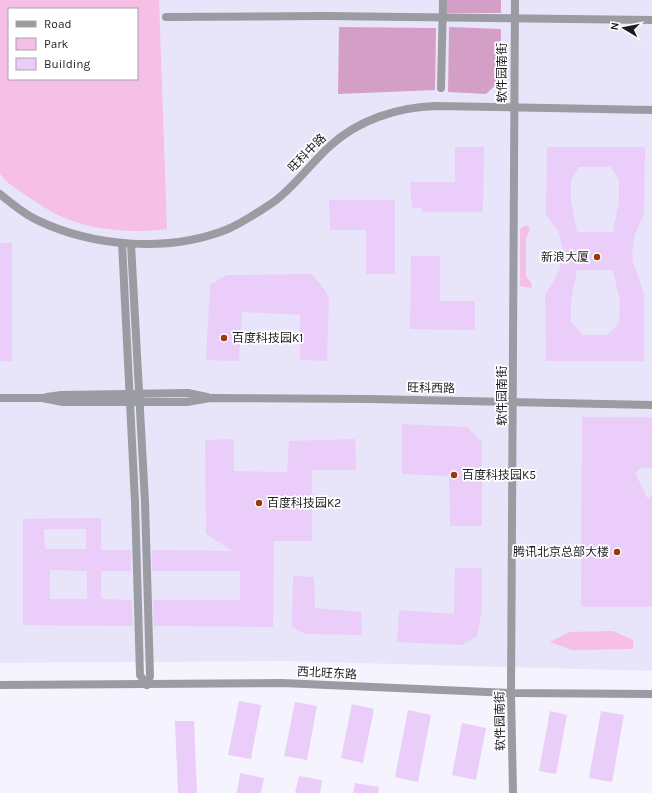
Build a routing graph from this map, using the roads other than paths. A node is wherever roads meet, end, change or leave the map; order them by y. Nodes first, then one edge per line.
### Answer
1 (515, 0) edge
2 (443, 1) dead end
3 (166, 17) dead end
4 (442, 18) junction
5 (515, 19) junction
6 (652, 20) edge
7 (441, 88) dead end
8 (514, 107) junction
9 (652, 110) edge
10 (0, 194) edge
11 (122, 243) junction
12 (131, 244) junction
13 (139, 394) junction
14 (0, 398) edge
15 (130, 398) junction
16 (210, 398) junction
17 (139, 402) junction
18 (514, 403) junction
19 (652, 405) edge
20 (147, 684) junction
21 (0, 685) edge
22 (511, 693) junction
23 (652, 694) edge
24 (513, 793) edge

1 - 5 street, 软件园南街
2 - 4 street
3 - 4 street
4 - 5 street
4 - 7 street
5 - 6 street
5 - 8 street, 软件园南街
8 - 9 street, 旺科中路
8 - 12 street, 旺科中路
8 - 18 street, 软件园南街
10 - 11 street, 旺科中路
11 - 12 street, 旺科中路
11 - 15 street
12 - 13 street
13 - 15 street
13 - 16 street
13 - 17 street
14 - 15 street
15 - 17 street
15 - 20 street
16 - 17 street
16 - 18 street, 旺科西路
17 - 20 street
18 - 19 street, 旺科西路
18 - 22 street, 软件园南街
20 - 21 street, 西北旺东路
20 - 22 street, 西北旺东路
22 - 23 street, 西北旺东路
22 - 24 street, 软件园南街

